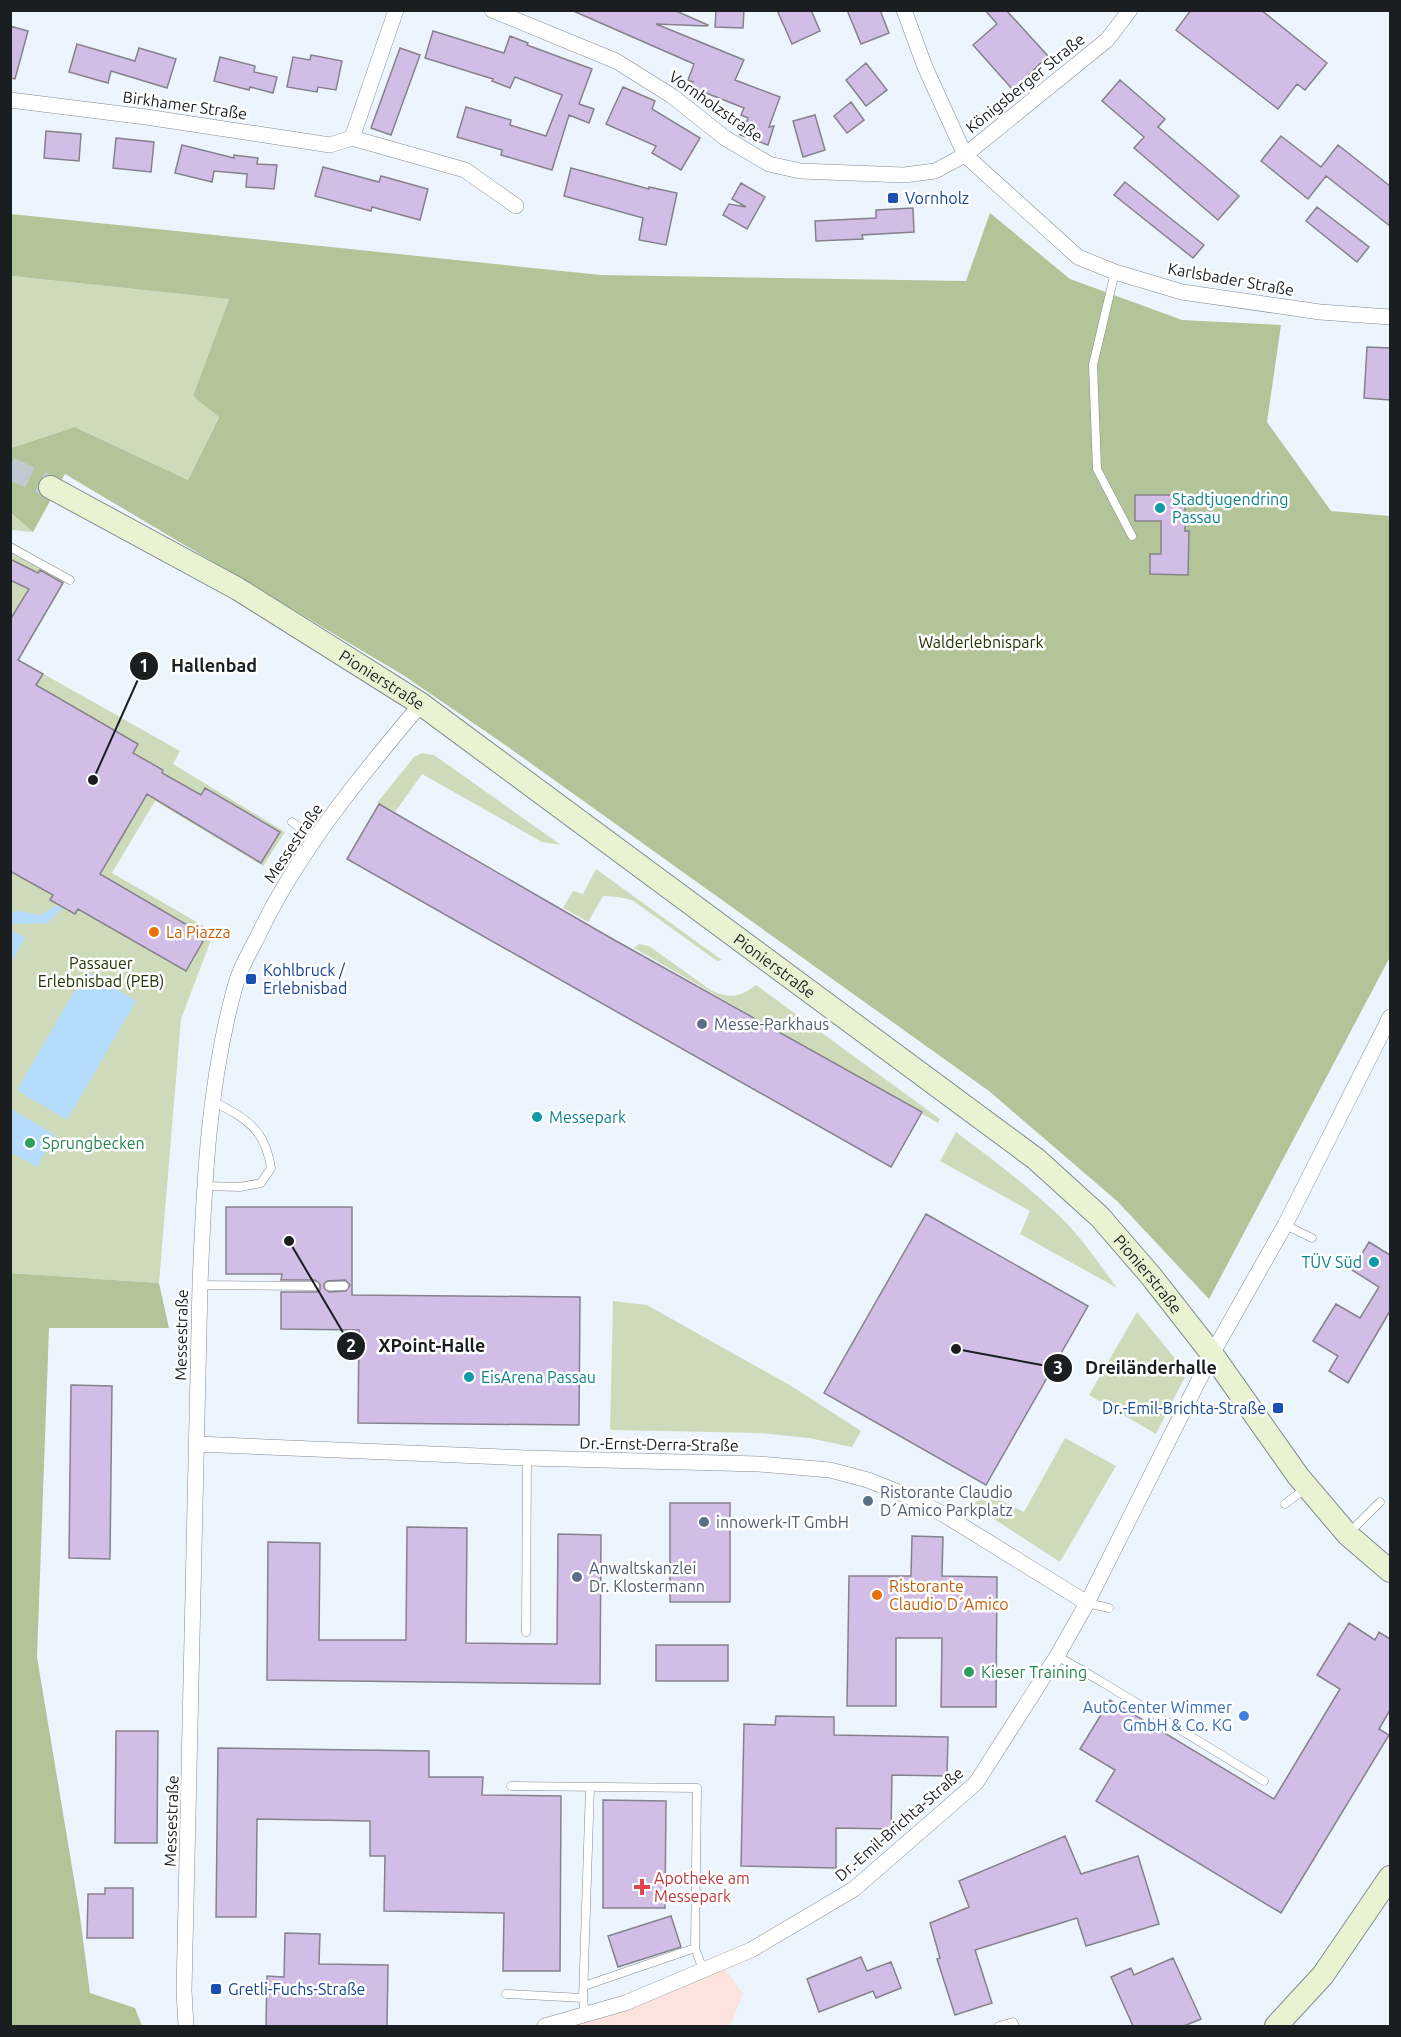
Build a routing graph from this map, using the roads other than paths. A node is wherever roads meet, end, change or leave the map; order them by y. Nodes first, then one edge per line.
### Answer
1 (396, 10) edge
2 (492, 10) edge
3 (904, 10) edge
4 (1130, 10) edge
5 (10, 100) edge
6 (352, 138) junction
7 (965, 155) junction
8 (516, 206) dead end
9 (1116, 272) junction
10 (1390, 317) edge
11 (50, 487) tunnel mouth
12 (1132, 536) dead end
13 (10, 548) edge
14 (70, 580) dead end
15 (421, 704) junction
16 (292, 822) dead end
17 (315, 839) junction
18 (1390, 1017) edge
19 (1386, 1036) edge
20 (212, 1100) junction
21 (204, 1185) junction
22 (1285, 1225) junction
23 (1312, 1239) dead end
24 (200, 1285) junction
25 (315, 1286) dead end
26 (329, 1286) dead end
27 (344, 1286) dead end
28 (1212, 1354) junction
29 (197, 1444) junction
30 (527, 1458) junction
31 (1307, 1487) junction
32 (1380, 1502) dead end
33 (1285, 1504) dead end
34 (1348, 1535) junction
35 (1390, 1571) edge
36 (1087, 1603) junction
37 (1109, 1608) dead end
38 (526, 1632) dead end
39 (1057, 1656) junction
40 (1264, 1781) dead end
41 (511, 1786) dead end
42 (590, 1787) junction
43 (1390, 1877) edge
44 (695, 1948) junction
45 (703, 1970) junction
46 (584, 1986) junction
47 (506, 1994) dead end
48 (583, 1998) junction
49 (585, 2015) junction
50 (186, 2026) edge
51 (544, 2026) edge
52 (999, 2026) edge
53 (1015, 2026) edge
54 (1276, 2026) edge

1 - 6 street
2 - 7 street, Vornholzstraße
3 - 7 street
4 - 7 street, Königsberger Straße
5 - 6 street, Birkhamer Straße
6 - 8 street, Birkhamer Straße
7 - 9 street, Karlsbader Straße
9 - 10 street, Karlsbader Straße
9 - 12 lane
11 - 15 main road, Pionierstraße
13 - 14 lane
15 - 17 street, Messestraße
15 - 28 main road, Pionierstraße
16 - 17 lane
17 - 20 street, Messestraße
18 - 19 street, Dr.-Emil-Brichta-Straße
19 - 22 street, Dr.-Emil-Brichta-Straße
20 - 21 street, Messestraße
20 - 21 lane
21 - 24 street, Messestraße
22 - 23 lane
22 - 28 street, Dr.-Emil-Brichta-Straße
24 - 25 lane
24 - 29 street, Messestraße
26 - 27 lane
28 - 31 main road, Pionierstraße
28 - 36 street, Dr.-Emil-Brichta-Straße
29 - 30 street, Dr.-Ernst-Derra-Straße
29 - 50 street, Messestraße
30 - 36 street, Dr.-Ernst-Derra-Straße
30 - 38 lane
31 - 33 lane
31 - 34 main road, Pionierstraße
32 - 34 lane
34 - 35 main road, Pionierstraße
36 - 37 lane
36 - 39 street, Dr.-Emil-Brichta-Straße
39 - 40 lane
39 - 45 street, Dr.-Emil-Brichta-Straße
41 - 42 lane
42 - 44 lane
42 - 46 lane
43 - 54 main road
44 - 45 lane
44 - 46 lane
45 - 49 street, Dr.-Emil-Brichta-Straße
46 - 48 lane
47 - 48 lane
48 - 49 lane
49 - 51 street, Dr.-Emil-Brichta-Straße
52 - 53 lane

